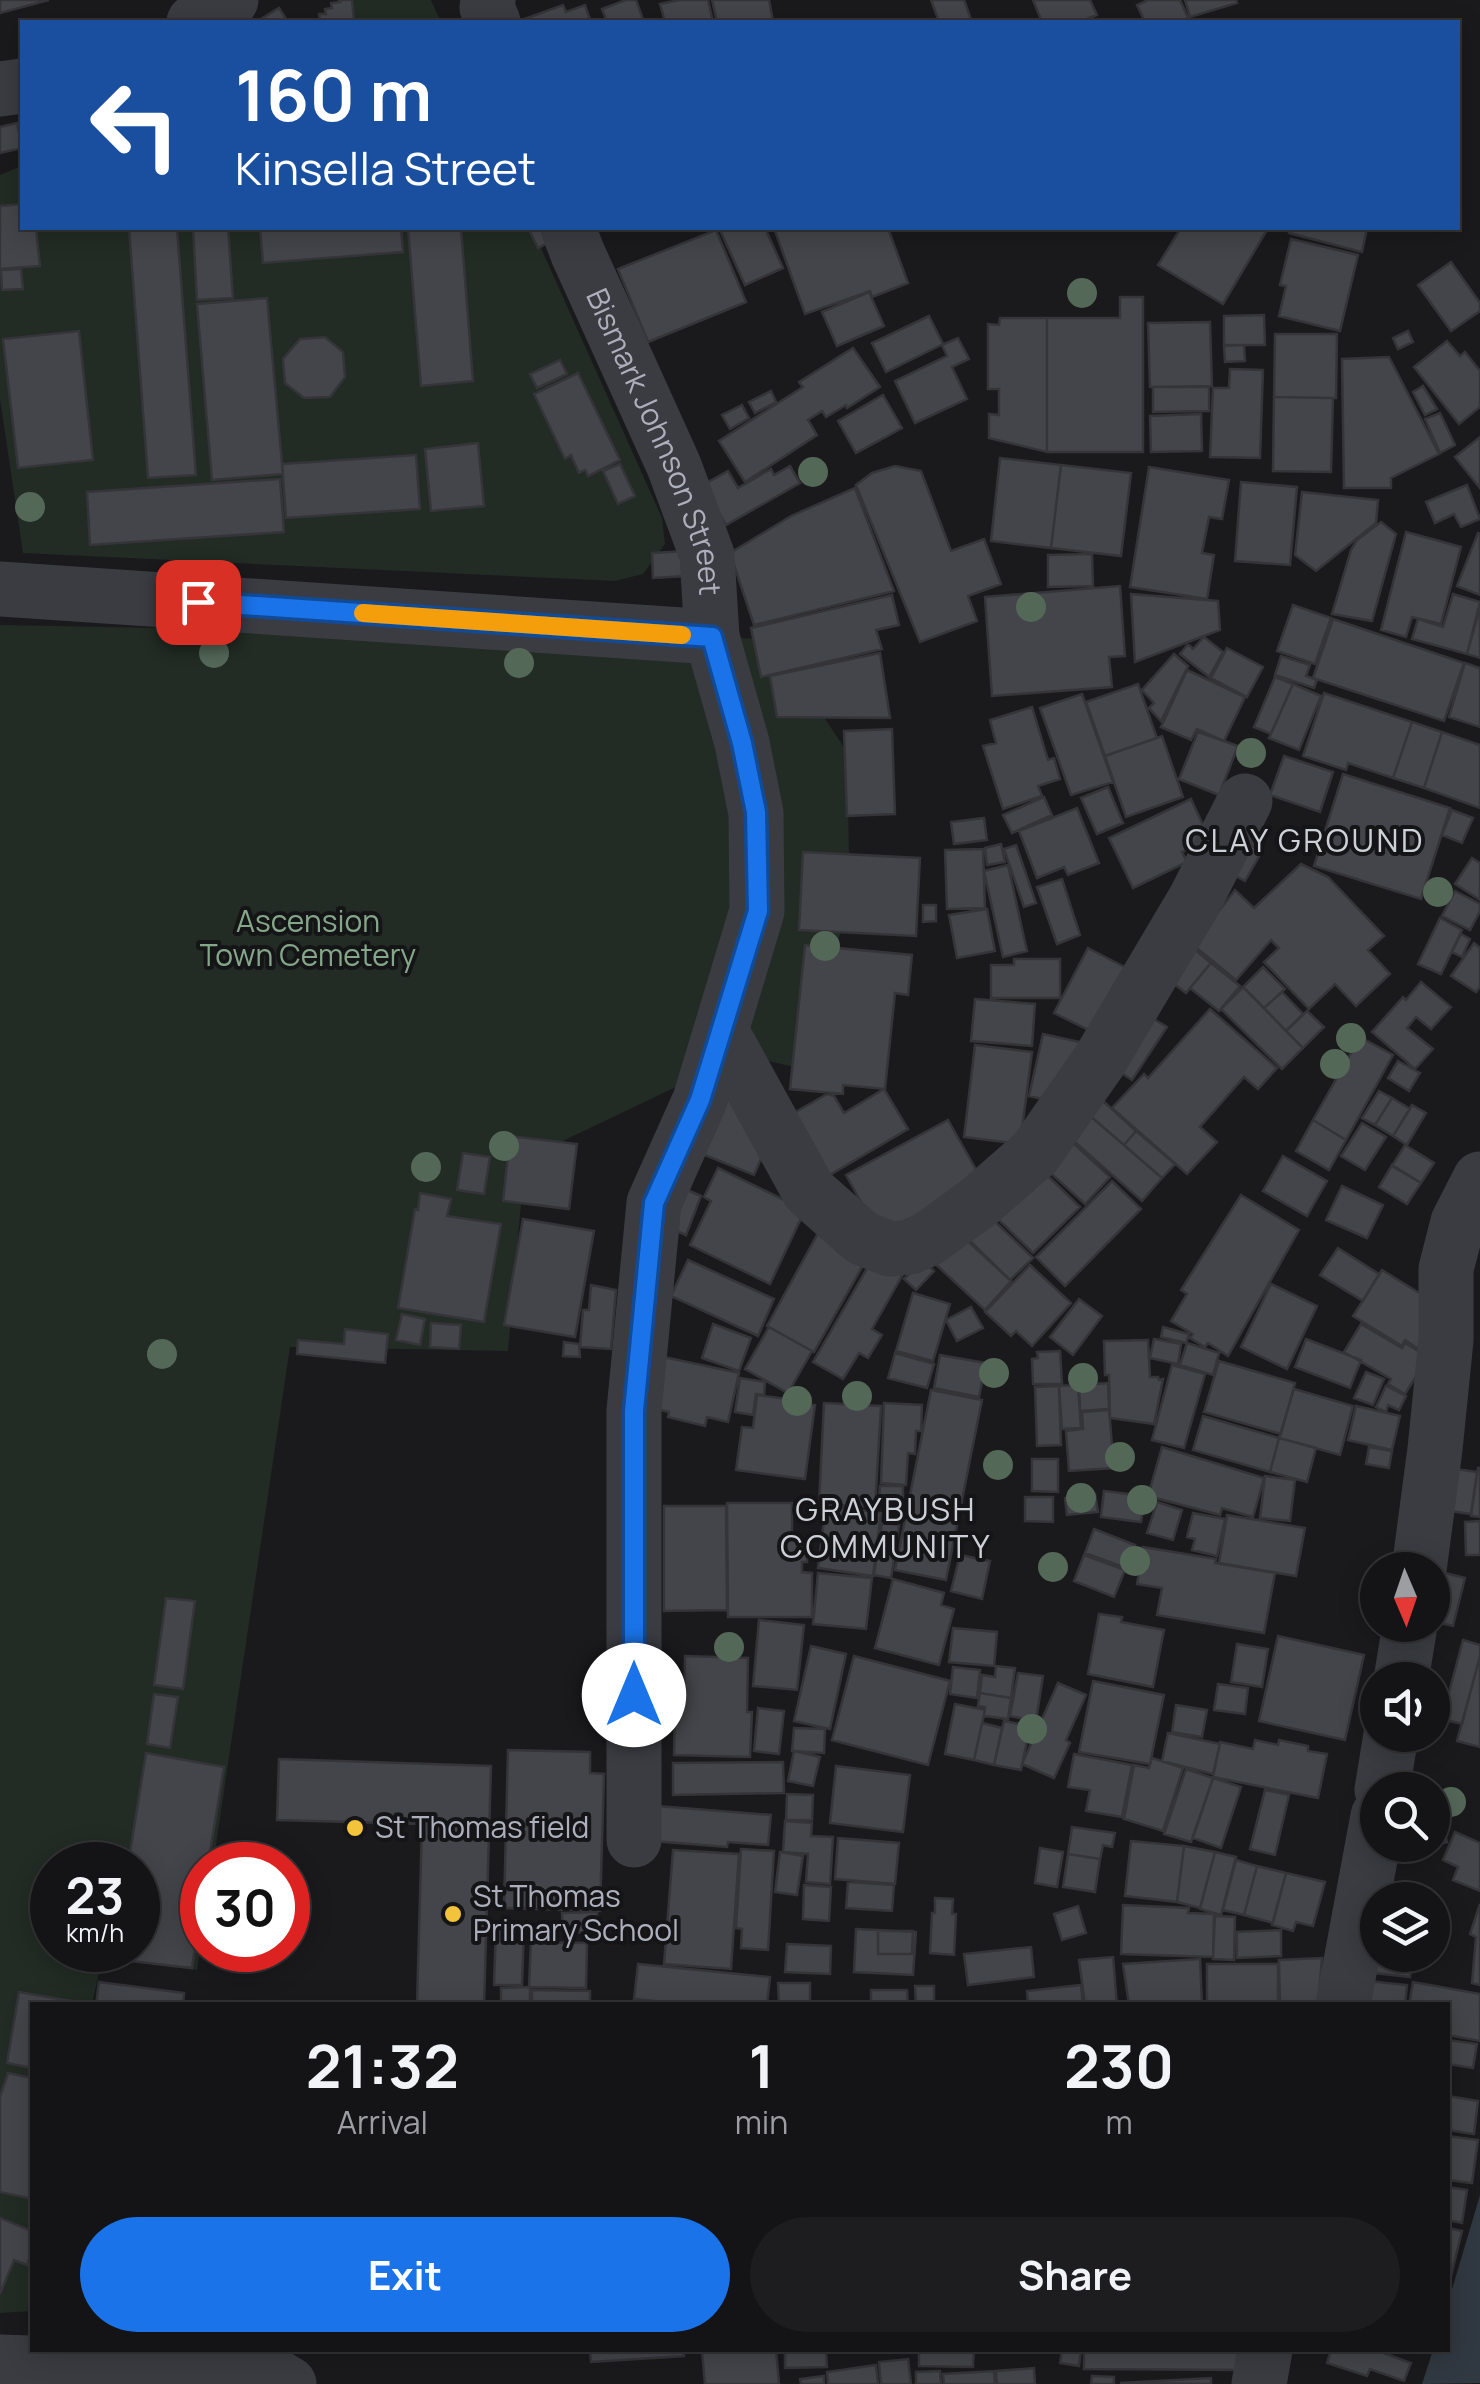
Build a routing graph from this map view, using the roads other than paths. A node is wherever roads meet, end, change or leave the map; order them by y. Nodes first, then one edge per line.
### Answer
1 (231, 0) edge
2 (197, 20) edge
3 (569, 230) edge
4 (0, 589) edge
5 (712, 637) junction
6 (1245, 801) dead end
7 (721, 1031) junction
8 (1480, 1179) edge
9 (1421, 1552) edge
10 (634, 1840) dead end
11 (1369, 1862) edge
12 (1344, 2002) edge
13 (1265, 2352) edge
14 (0, 2362) edge
15 (289, 2384) edge
16 (1259, 2384) edge

1 - 2 street
3 - 5 street, Bismark Johnson Street
4 - 5 street
5 - 7 street, Bismark Johnson Street
6 - 7 street
7 - 10 street, Bismark Johnson Street
8 - 9 street
11 - 12 street
13 - 16 street
14 - 15 street

